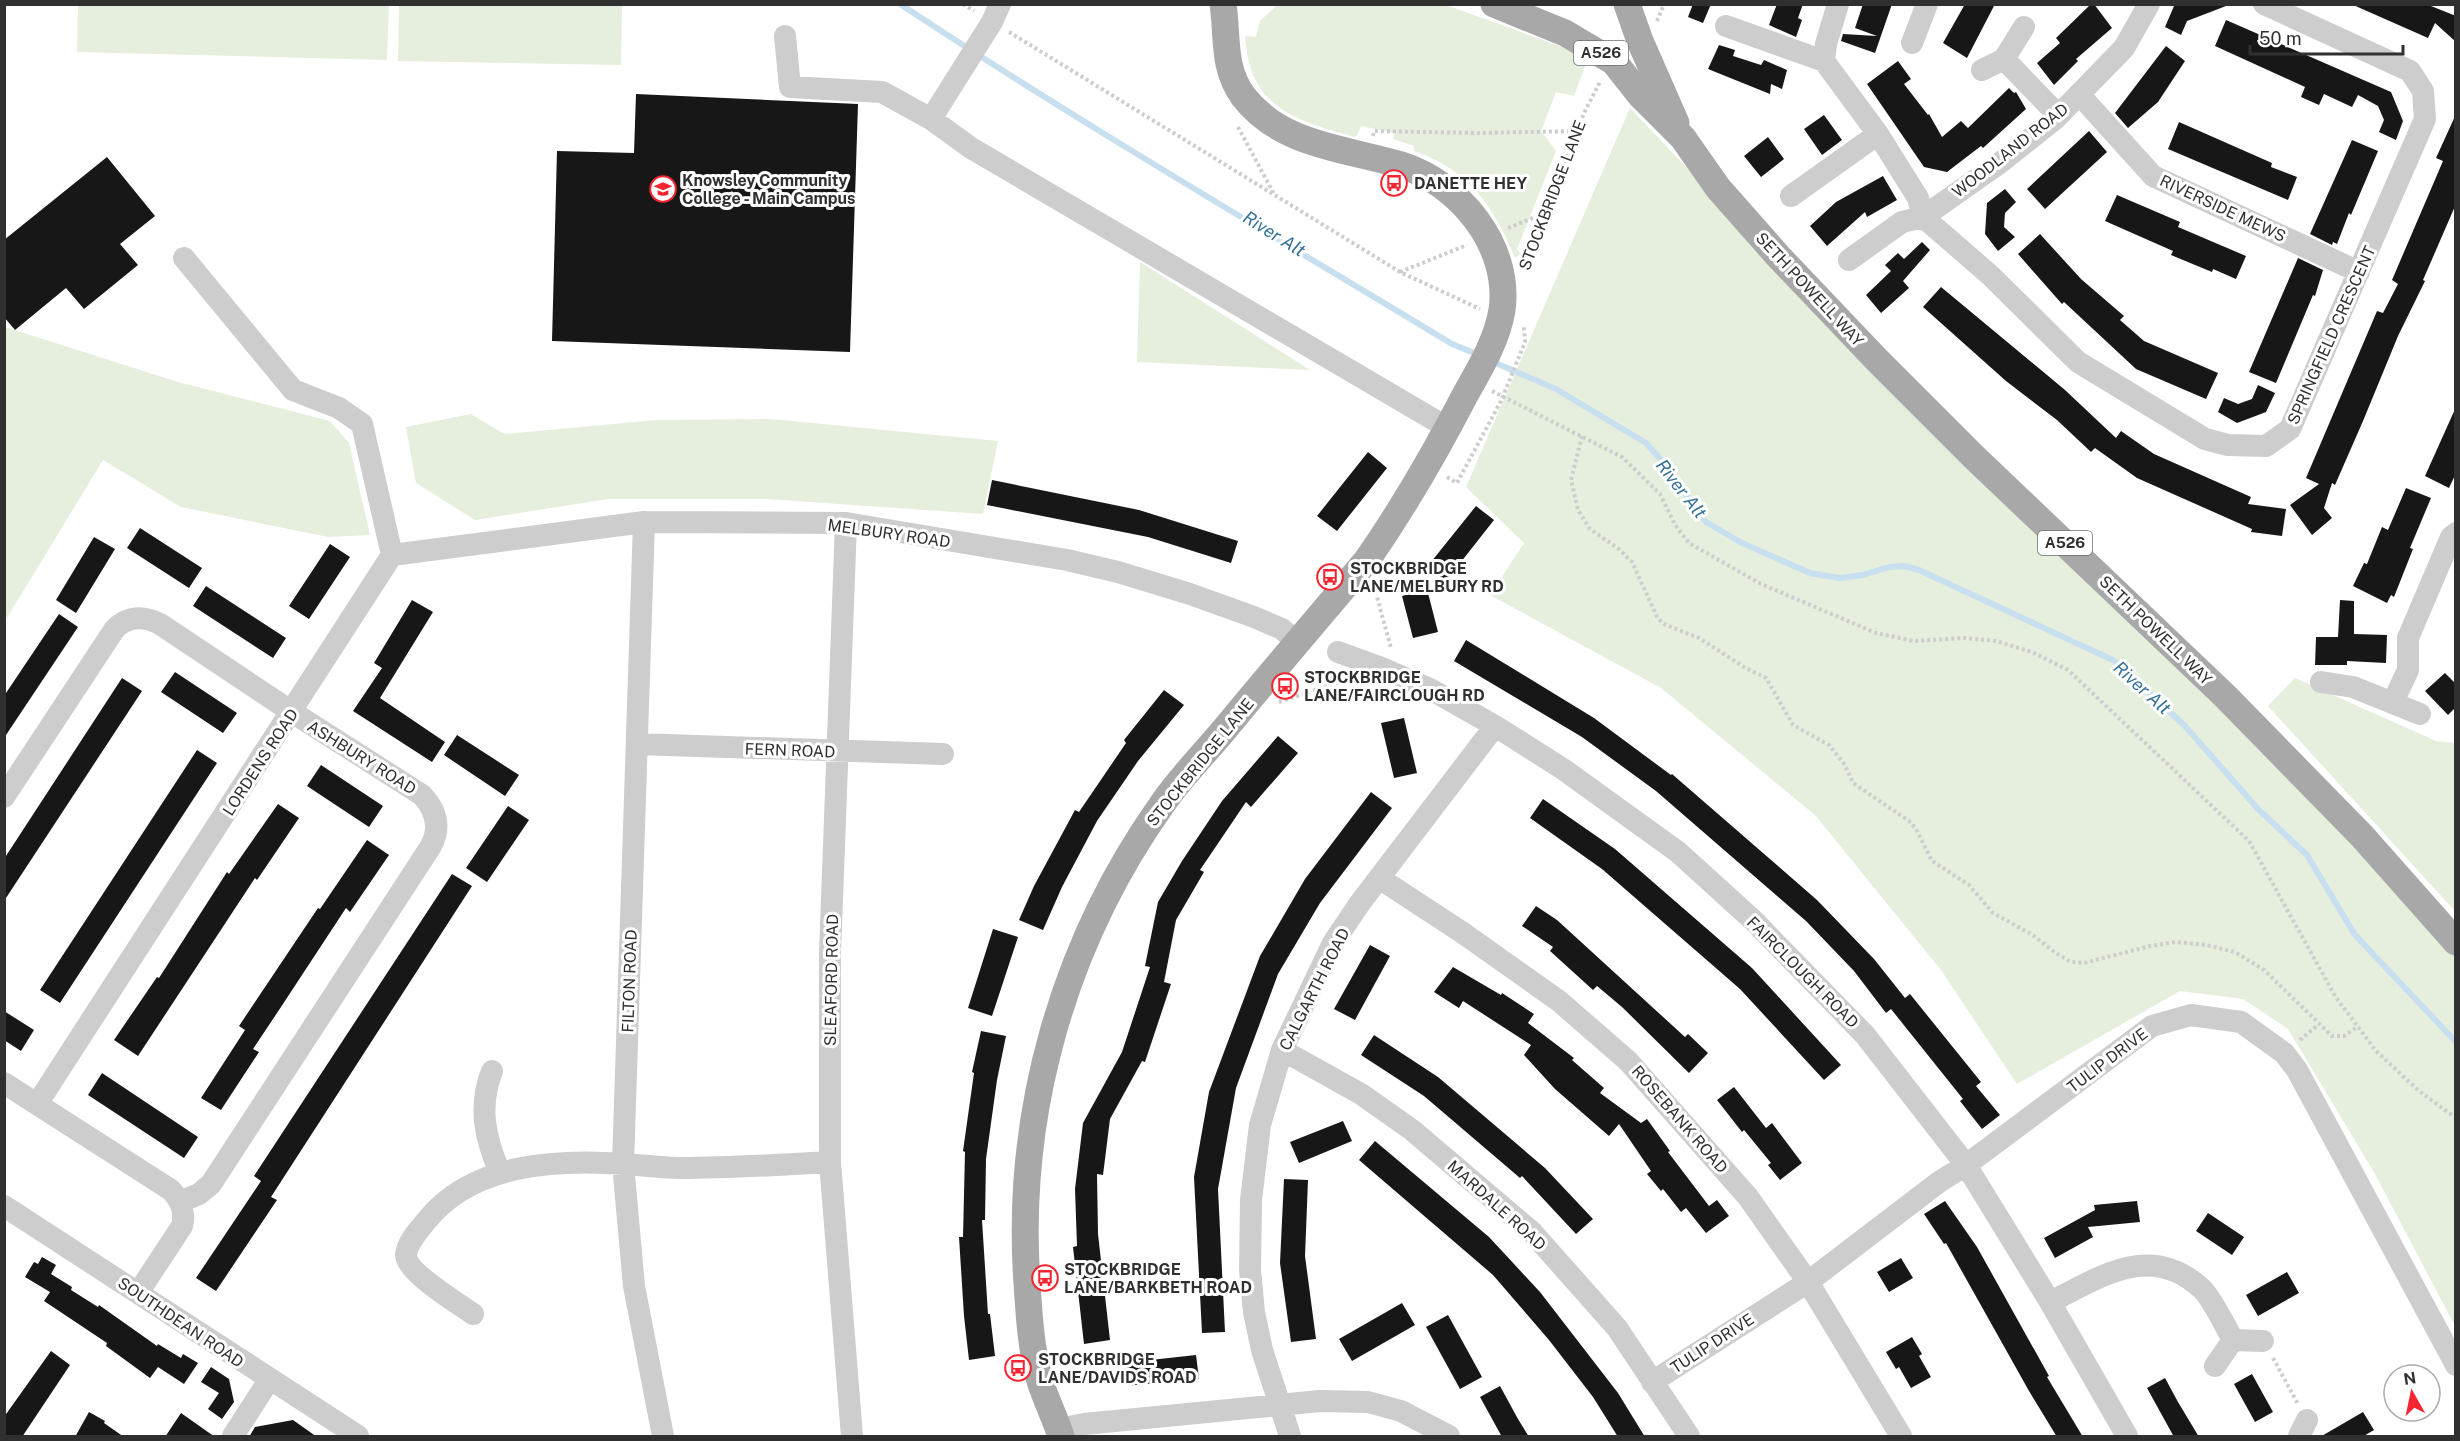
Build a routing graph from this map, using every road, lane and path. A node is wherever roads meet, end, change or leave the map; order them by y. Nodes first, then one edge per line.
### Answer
1 (963, 4) edge
2 (1223, 4) edge
3 (1494, 4) edge
4 (1626, 4) edge
5 (1838, 4) edge
6 (1927, 4) edge
7 (2149, 4) edge
8 (2264, 4) edge
9 (991, 21) edge
10 (1726, 26) dead end
11 (2024, 27) dead end
12 (785, 36) dead end
13 (1912, 43) dead end
14 (2004, 59) junction
15 (1824, 61) junction
16 (1982, 70) dead end
17 (1605, 72) dead end
18 (2079, 94) junction
19 (2058, 115) junction
20 (930, 119) junction
21 (1577, 131) junction
22 (1878, 134) junction
23 (1683, 138) junction
24 (1370, 158) junction
25 (1791, 196) dead end
26 (1546, 213) junction
27 (1912, 219) junction
28 (1502, 231) dead end
29 (1466, 245) dead end
30 (184, 258) dead end
31 (1849, 260) dead end
32 (1400, 272) junction
33 (2359, 272) junction
34 (1520, 277) dead end
35 (1511, 320) junction
36 (1480, 366) junction
37 (1503, 396) junction
38 (1448, 428) junction
39 (1582, 436) junction
40 (1439, 473) dead end
41 (644, 522) junction
42 (846, 523) junction
43 (2456, 532) edge
44 (392, 555) junction
45 (1367, 560) junction
46 (1298, 643) junction
47 (1338, 652) dead end
48 (1383, 668) junction
49 (1348, 679) dead end
50 (2321, 682) dead end
51 (2393, 702) junction
52 (1269, 705) dead end
53 (292, 712) junction
54 (2420, 714) dead end
55 (1495, 726) junction
56 (637, 744) junction
57 (837, 752) junction
58 (944, 754) dead end
59 (4, 797) edge
60 (1379, 878) junction
61 (2456, 942) edge
62 (2358, 1026) junction
63 (1282, 1050) junction
64 (492, 1071) dead end
65 (4, 1083) edge
66 (37, 1104) junction
67 (2456, 1118) edge
68 (830, 1162) junction
69 (623, 1164) junction
70 (1966, 1165) junction
71 (500, 1173) junction
72 (180, 1202) junction
73 (4, 1206) edge
74 (1808, 1282) junction
75 (138, 1293) junction
76 (2050, 1302) junction
77 (473, 1314) dead end
78 (2233, 1340) junction
79 (2263, 1341) joint
80 (2456, 1365) edge
81 (2215, 1366) dead end
82 (269, 1380) junction
83 (1652, 1382) junction
84 (1279, 1406) junction
85 (2303, 1429) edge
86 (1059, 1433) edge
87 (233, 1437) edge
88 (358, 1437) edge
89 (663, 1437) edge
90 (852, 1437) edge
91 (1290, 1437) edge
92 (1449, 1437) edge
93 (1689, 1437) edge
94 (1901, 1437) edge
95 (2127, 1437) edge

1 - 9 path
2 - 24 main road, STOCKBRIDGE LANE
3 - 23 main road, SETH POWELL WAY / A526
4 - 23 main road, SETH POWELL WAY / A526
5 - 15 street
6 - 13 street
7 - 18 street, WOODLAND ROAD
8 - 33 street, SPRINGFIELD CRESCENT
9 - 20 street
9 - 32 path
10 - 15 street
11 - 14 street
12 - 20 street
14 - 16 street
14 - 19 street
15 - 22 street
17 - 21 path, STOCKBRIDGE LANE
18 - 19 street, WOODLAND ROAD
18 - 33 street, RIVERSIDE MEWS
19 - 27 street, WOODLAND ROAD
20 - 38 street
21 - 24 path
21 - 26 path, STOCKBRIDGE LANE
22 - 25 street
22 - 27 street
23 - 61 main road, SETH POWELL WAY / A526
24 - 35 main road, STOCKBRIDGE LANE
26 - 28 path
26 - 34 path, STOCKBRIDGE LANE
27 - 31 street, WOODLAND ROAD
27 - 33 street, SPRINGFIELD CRESCENT
29 - 32 path
30 - 44 street
32 - 35 path
35 - 36 main road, STOCKBRIDGE LANE
35 - 37 path
36 - 37 path
36 - 38 main road, STOCKBRIDGE LANE
37 - 39 path
37 - 40 path
38 - 45 main road, STOCKBRIDGE LANE
39 - 62 path
39 - 62 path
41 - 42 street, MELBURY ROAD
41 - 44 street, MELBURY ROAD
41 - 56 street, FILTON ROAD
42 - 46 street, MELBURY ROAD
42 - 57 street, SLEAFORD ROAD
43 - 51 street
44 - 53 street, LORDENS ROAD
45 - 46 main road, STOCKBRIDGE LANE
45 - 48 path
46 - 86 main road, STOCKBRIDGE LANE
47 - 48 street, FAIRCLOUGH ROAD
48 - 55 street, FAIRCLOUGH ROAD
49 - 52 path
50 - 51 street
51 - 54 street
53 - 59 street, ASHBURY ROAD
53 - 66 street, LORDENS ROAD
53 - 72 street, ASHBURY ROAD
55 - 60 street, CALGARTH ROAD
55 - 70 street, FAIRCLOUGH ROAD
56 - 57 street, FERN ROAD
56 - 69 street, FILTON ROAD
57 - 58 street, FERN ROAD
57 - 68 street, SLEAFORD ROAD
60 - 63 street, CALGARTH ROAD
60 - 74 street, ROSEBANK ROAD
62 - 67 path
63 - 83 street, MARDALE ROAD
63 - 84 street, CALGARTH ROAD
64 - 71 street
65 - 66 street
66 - 72 street
68 - 69 street
68 - 90 street, SLEAFORD ROAD
69 - 71 street
69 - 89 street, FILTON ROAD
70 - 74 street, TULIP DRIVE
70 - 76 street, FAIRCLOUGH ROAD
70 - 80 street, TULIP DRIVE
71 - 77 street
72 - 75 street
73 - 75 street, SOUTHDEAN ROAD
74 - 83 street, TULIP DRIVE
74 - 94 street, ROSEBANK ROAD
75 - 82 street, SOUTHDEAN ROAD
76 - 78 street
76 - 95 street, FAIRCLOUGH ROAD
78 - 79 street
78 - 81 street
79 - 85 path
82 - 87 street
82 - 88 street, SOUTHDEAN ROAD
83 - 93 street, MARDALE ROAD
84 - 86 street
84 - 91 street, CALGARTH ROAD
84 - 92 street

